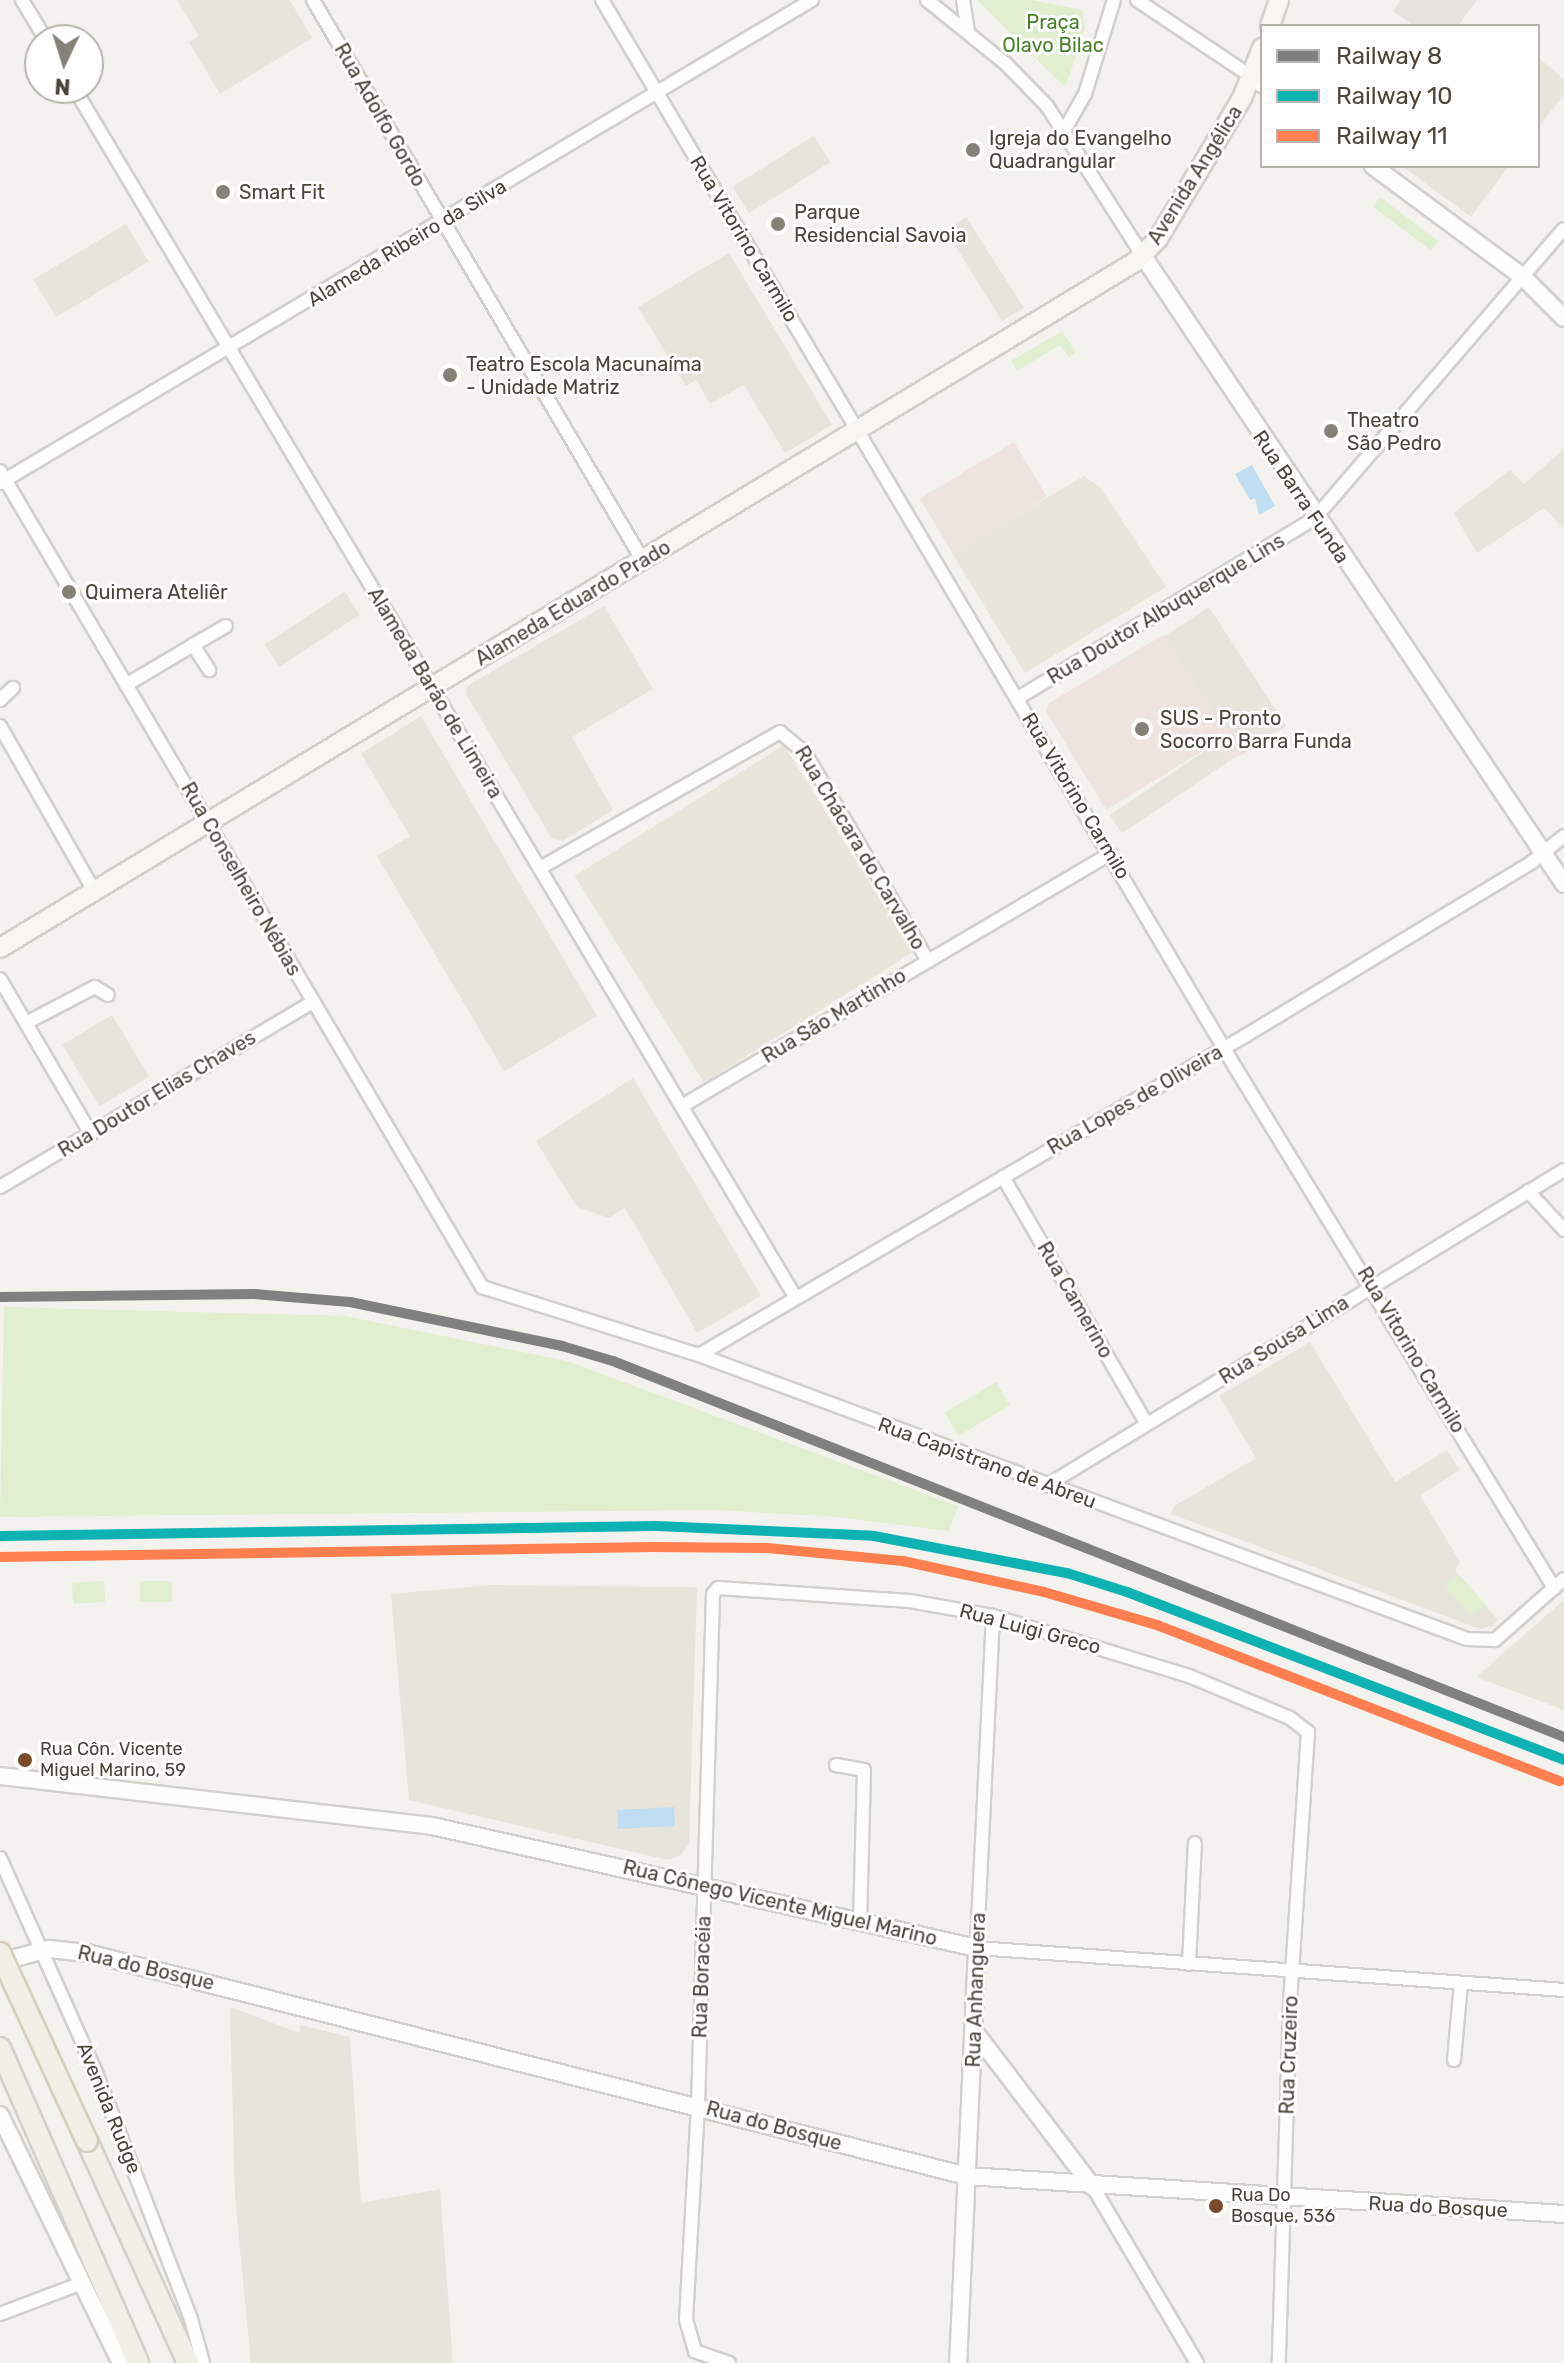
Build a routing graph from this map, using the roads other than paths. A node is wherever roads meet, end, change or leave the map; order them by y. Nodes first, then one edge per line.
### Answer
1 (22, 0) edge
2 (313, 0) edge
3 (602, 0) edge
4 (812, 0) edge
5 (927, 0) edge
6 (963, 0) edge
7 (1114, 0) edge
8 (1137, 0) edge
9 (1279, 0) edge
10 (36, 24) edge
11 (1271, 24) edge
12 (969, 36) junction
13 (1257, 80) edge
14 (658, 95) junction
15 (84, 104) edge
16 (1065, 129) junction
17 (1376, 168) edge
18 (442, 222) junction
19 (1564, 229) edge
20 (1143, 256) junction
21 (1523, 277) junction
22 (1564, 318) edge
23 (229, 348) junction
24 (858, 432) junction
25 (2, 478) edge
26 (1315, 518) junction
27 (643, 561) junction
28 (226, 626) dead end
29 (193, 645) junction
30 (209, 670) dead end
31 (126, 685) junction
32 (13, 688) dead end
33 (432, 688) junction
34 (1018, 698) junction
35 (0, 700) edge
36 (0, 726) edge
37 (208, 823) junction
38 (1564, 836) edge
39 (1110, 854) junction
40 (1542, 855) junction
41 (540, 868) junction
42 (1564, 884) edge
43 (94, 891) junction
44 (0, 948) edge
45 (928, 961) junction
46 (0, 979) edge
47 (108, 995) dead end
48 (313, 1002) junction
49 (26, 1023) junction
50 (1225, 1048) junction
51 (682, 1106) junction
52 (91, 1134) junction
53 (1564, 1170) edge
54 (1003, 1177) junction
55 (0, 1187) edge
56 (1528, 1191) junction
57 (1564, 1230) edge
58 (1372, 1285) junction
59 (482, 1287) joint
60 (796, 1298) junction
61 (699, 1355) junction
62 (1147, 1424) junction
63 (1046, 1486) junction
64 (1559, 1584) edge
65 (718, 1588) joint
66 (993, 1616) junction
67 (1309, 1748) joint
68 (836, 1765) dead end
69 (0, 1776) edge
70 (1195, 1843) dead end
71 (0, 1858) edge
72 (705, 1886) junction
73 (860, 1922) junction
74 (977, 1948) junction
75 (41, 1950) junction
76 (0, 1953) edge
77 (0, 1962) edge
78 (1189, 1964) junction
79 (1292, 1972) junction
80 (1461, 1983) junction
81 (1564, 1990) edge
82 (974, 2031) junction
83 (0, 2048) edge
84 (1454, 2060) dead end
85 (698, 2106) junction
86 (0, 2115) edge
87 (1064, 2143) junction
88 (967, 2176) junction
89 (1038, 2183) junction
90 (1093, 2187) junction
91 (1283, 2197) junction
92 (1564, 2214) edge
93 (80, 2284) junction
94 (0, 2314) edge
95 (121, 2363) edge
96 (138, 2363) edge
97 (188, 2363) edge
98 (203, 2363) edge
99 (729, 2363) edge
100 (958, 2363) edge
101 (1197, 2363) edge
102 (1279, 2363) edge

1 - 10 street
2 - 18 street, Rua Adolfo Gordo
3 - 14 street, Rua Vitorino Carmilo
4 - 14 street, Alameda Ribeiro da Silva
5 - 12 street
6 - 12 street
7 - 16 street
8 - 13 street
9 - 11 main road
12 - 16 street, Rua Barra Funda
13 - 20 main road, Avenida Angélica
14 - 18 street, Alameda Ribeiro da Silva
14 - 24 street, Rua Vitorino Carmilo
15 - 23 street, Alameda Barão de Limeira
16 - 20 street, Rua Barra Funda
17 - 21 street
18 - 23 street, Alameda Ribeiro da Silva
18 - 27 street, Rua Adolfo Gordo
19 - 21 street, Rua Doutor Albuquerque Lins
20 - 24 main road, Alameda Eduardo Prado
20 - 26 street, Rua Barra Funda
21 - 22 street
21 - 26 street, Rua Doutor Albuquerque Lins
23 - 25 street, Alameda Ribeiro da Silva
23 - 33 street, Alameda Barão de Limeira
24 - 27 main road, Alameda Eduardo Prado
24 - 34 street, Rua Vitorino Carmilo
25 - 31 street, Rua Conselheiro Nébias
26 - 34 street, Rua Doutor Albuquerque Lins
26 - 40 street, Rua Barra Funda
27 - 33 main road, Alameda Eduardo Prado
28 - 29 street
29 - 30 street
29 - 31 street
31 - 37 street, Rua Conselheiro Nébias
32 - 35 street
33 - 37 main road, Alameda Eduardo Prado
33 - 41 street, Alameda Barão de Limeira
34 - 39 street, Rua Vitorino Carmilo
36 - 43 street
37 - 43 main road, Alameda Eduardo Prado
37 - 48 street, Rua Conselheiro Nébias
38 - 40 street, Rua Lopes de Oliveira
39 - 45 street, Rua São Martinho
39 - 50 street, Rua Vitorino Carmilo
40 - 42 street, Rua Barra Funda
40 - 50 street, Rua Lopes de Oliveira
41 - 45 street, Rua Chácara do Carvalho
41 - 51 street, Alameda Barão de Limeira
43 - 44 main road, Alameda Eduardo Prado
45 - 51 street, Rua São Martinho
46 - 49 street
47 - 49 street
48 - 52 street, Rua Doutor Elias Chaves
48 - 59 street, Rua Conselheiro Nébias
49 - 52 street
50 - 54 street, Rua Lopes de Oliveira
50 - 58 street, Rua Vitorino Carmilo
51 - 60 street, Alameda Barão de Limeira
52 - 55 street, Rua Doutor Elias Chaves
53 - 56 street, Rua Sousa Lima
54 - 60 street, Rua Lopes de Oliveira
54 - 62 street, Rua Camerino
56 - 57 street
56 - 58 street, Rua Sousa Lima
58 - 62 street, Rua Sousa Lima
58 - 64 street, Rua Vitorino Carmilo
59 - 61 street, Rua Capistrano de Abreu
60 - 61 street, Rua Lopes de Oliveira
61 - 63 street, Rua Capistrano de Abreu
62 - 63 street, Rua Sousa Lima
63 - 64 street, Rua Capistrano de Abreu
65 - 66 street, Rua Luigi Greco
65 - 72 street, Rua Boracéia
66 - 67 street, Rua Luigi Greco
66 - 74 street, Rua Anhanguera
67 - 79 street, Rua Cruzeiro
68 - 73 street
69 - 72 street, Rua Cônego Vicente Miguel Marino
70 - 78 street
71 - 75 street, Avenida Rudge
72 - 73 street, Rua Cônego Vicente Miguel Marino
72 - 85 street, Rua Boracéia
73 - 74 street, Rua Cônego Vicente Miguel Marino
74 - 78 street, Rua Cônego Vicente Miguel Marino
74 - 82 street, Rua Anhanguera
75 - 77 street, Rua do Bosque
75 - 85 street, Rua do Bosque
75 - 98 street, Avenida Rudge
76 - 97 main road, Avenida Rudge, bridge
78 - 79 street, Rua Cônego Vicente Miguel Marino
79 - 80 street, Rua Cônego Vicente Miguel Marino
79 - 91 street, Rua Cruzeiro
80 - 81 street, Rua Cônego Vicente Miguel Marino
80 - 84 street
82 - 87 street
82 - 88 street, Rua Anhanguera
83 - 96 main road
85 - 88 street, Rua do Bosque
85 - 99 street, Rua Boracéia
86 - 93 street
87 - 89 street
87 - 90 street
88 - 89 street, Rua do Bosque
88 - 100 street, Rua Anhanguera
89 - 90 street, Rua do Bosque
90 - 91 street, Rua do Bosque
90 - 101 street
91 - 92 street, Rua do Bosque
91 - 102 street, Rua Cruzeiro
93 - 94 street
93 - 95 street

